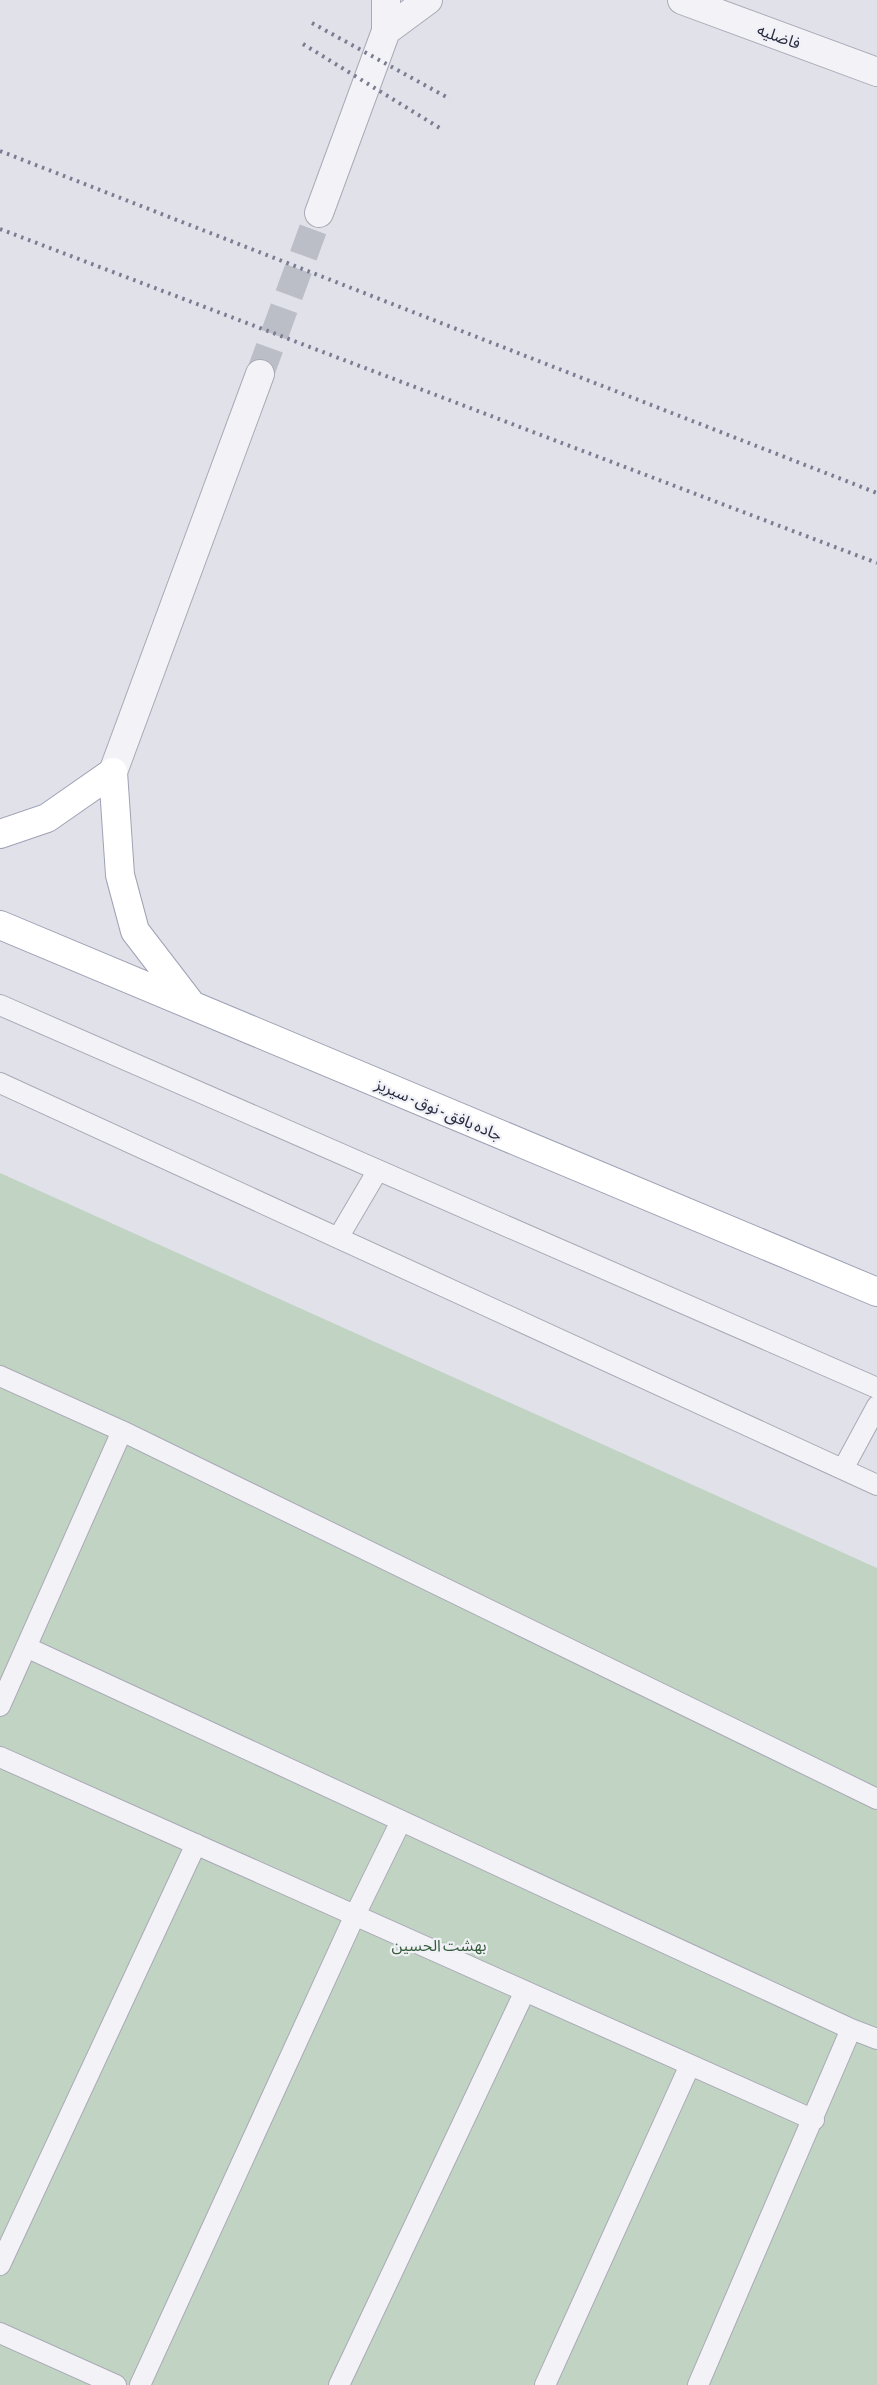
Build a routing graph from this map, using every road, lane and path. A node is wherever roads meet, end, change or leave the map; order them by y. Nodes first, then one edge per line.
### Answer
1 (386, 0) edge
2 (428, 0) edge
3 (682, 0) edge
4 (386, 31) junction
5 (877, 72) edge
6 (319, 213) tunnel mouth
7 (260, 374) tunnel mouth
8 (113, 772) junction
9 (0, 834) edge
10 (0, 925) edge
11 (0, 1005) edge
12 (192, 1005) junction
13 (0, 1083) edge
14 (378, 1170) junction
15 (338, 1238) junction
16 (877, 1292) edge
17 (0, 1376) edge
18 (877, 1388) edge
19 (877, 1406) edge
20 (122, 1431) junction
21 (842, 1469) junction
22 (877, 1485) edge
23 (26, 1647) junction
24 (0, 1706) edge
25 (0, 1757) edge
26 (877, 1799) edge
27 (401, 1821) junction
28 (196, 1844) junction
29 (355, 1915) junction
30 (525, 1991) junction
31 (851, 2030) junction
32 (877, 2039) edge
33 (690, 2065) junction
34 (814, 2120) junction
35 (0, 2265) edge
36 (0, 2333) edge
37 (116, 2385) edge
38 (140, 2385) edge
39 (339, 2385) edge
40 (545, 2385) edge
41 (698, 2385) edge

1 - 4 street
2 - 4 street
3 - 5 street, فاضلیه
4 - 6 street
7 - 8 street
8 - 9 main road
8 - 12 main road
10 - 12 main road, جاده بافق - نوق - سیریز
11 - 14 lane
12 - 16 main road, جاده بافق - نوق - سیریز
13 - 15 lane
14 - 15 lane
14 - 18 lane
15 - 21 lane
17 - 20 lane
19 - 21 lane
20 - 23 lane
20 - 26 lane
21 - 22 lane
23 - 24 lane
23 - 27 lane
25 - 28 lane
27 - 29 lane
27 - 31 lane
28 - 29 lane
28 - 35 lane
29 - 30 lane
29 - 38 lane
30 - 33 lane
30 - 39 lane
31 - 32 lane
31 - 34 lane
33 - 34 lane
33 - 40 lane
34 - 41 lane
36 - 37 lane

